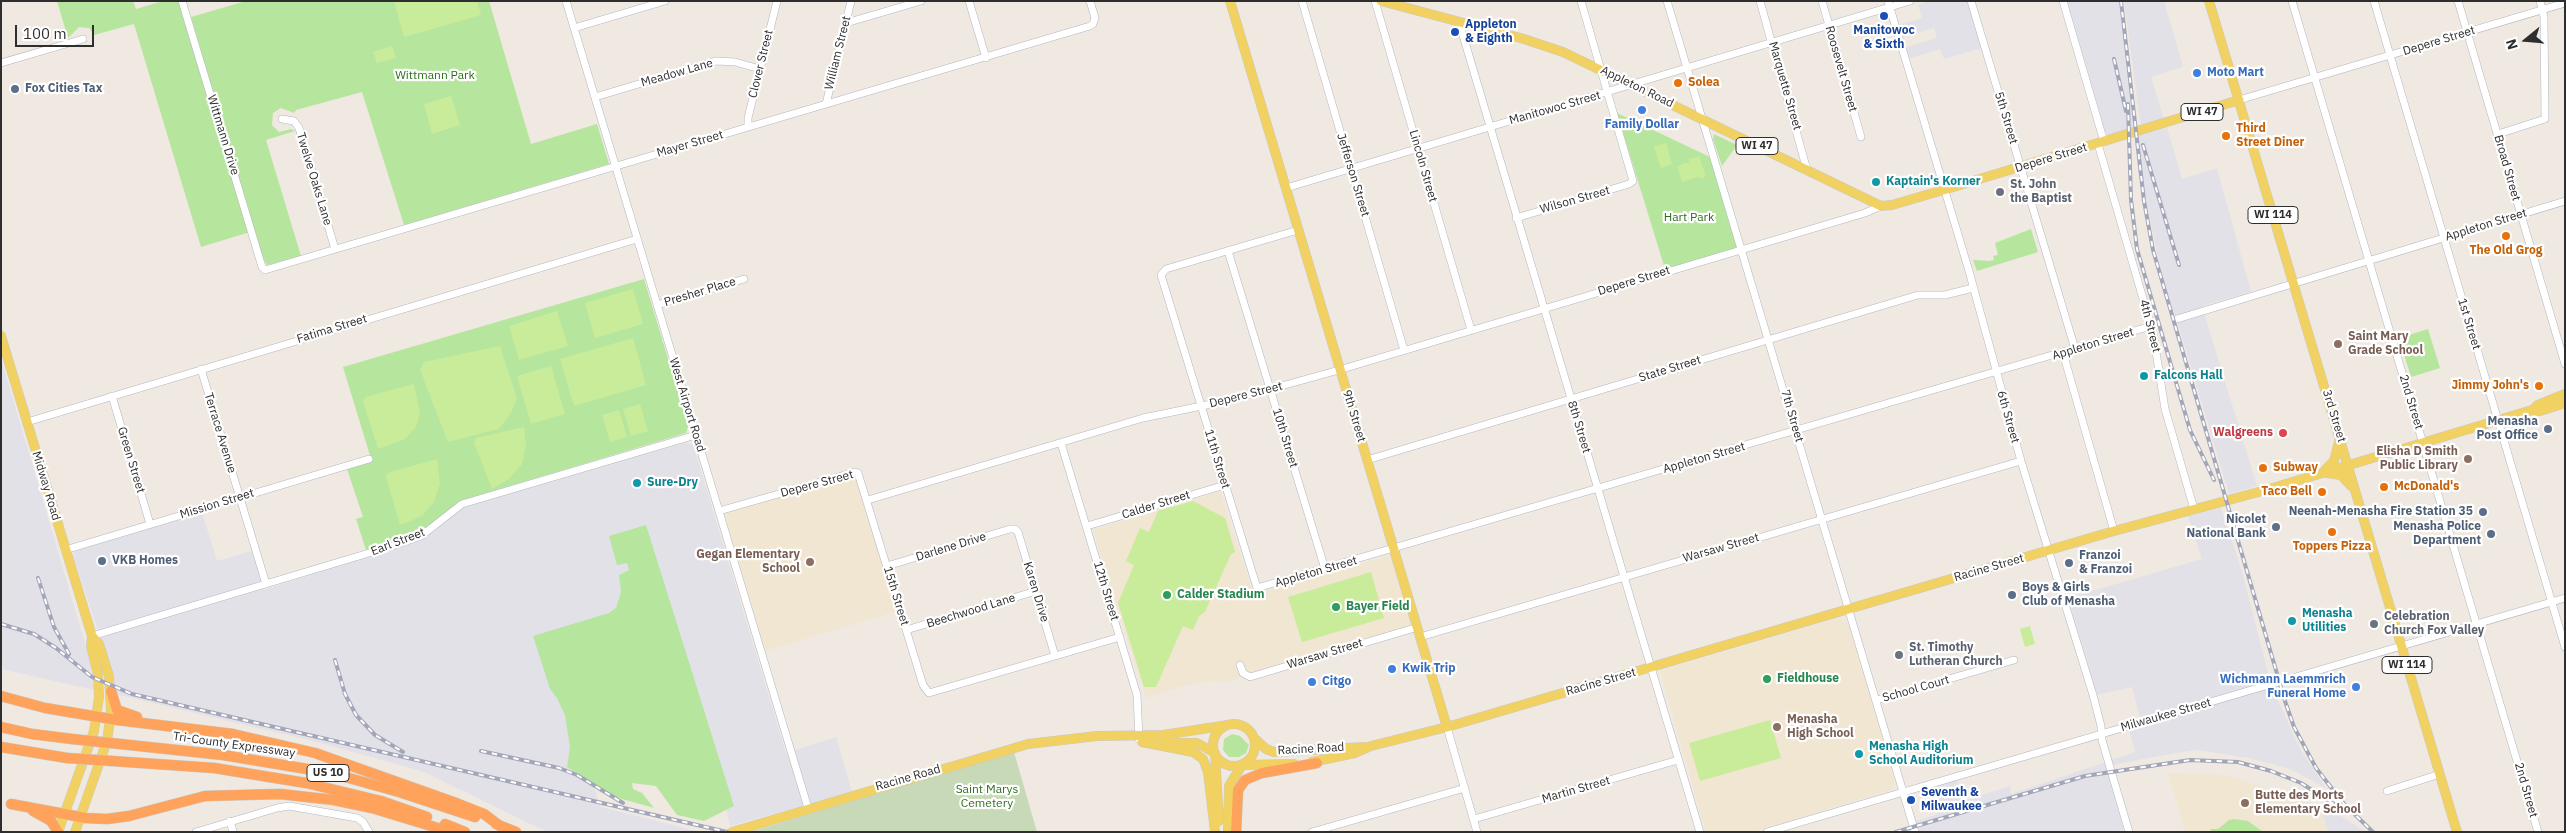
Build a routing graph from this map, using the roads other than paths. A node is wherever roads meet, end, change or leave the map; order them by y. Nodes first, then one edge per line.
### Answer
1 (182, 1) edge
2 (566, 1) edge
3 (665, 1) edge
4 (777, 1) edge
5 (851, 1) edge
6 (921, 1) edge
7 (969, 1) edge
8 (1090, 1) edge
9 (1230, 1) edge
10 (1302, 1) edge
11 (1375, 1) edge
12 (1381, 1) edge
13 (1581, 1) edge
14 (1667, 1) edge
15 (1760, 1) edge
16 (1822, 1) edge
17 (1910, 1) edge
18 (1971, 1) edge
19 (2063, 1) edge
20 (2209, 1) edge
21 (2292, 1) edge
22 (2374, 1) edge
23 (2458, 1) edge
24 (2540, 1) edge
25 (2565, 3) edge
26 (1889, 4) edge
27 (2542, 10) junction
28 (1459, 22) junction
29 (846, 23) junction
30 (1829, 26) junction
31 (574, 28) junction
32 (2467, 32) junction
33 (83, 39) dead end
34 (1772, 43) junction
35 (2390, 56) junction
36 (986, 58) junction
37 (1, 63) edge
38 (1687, 68) junction
39 (760, 69) junction
40 (1601, 70) junction
41 (2314, 78) junction
42 (1633, 85) junction
43 (1608, 92) junction
44 (595, 97) junction
45 (2239, 100) junction
46 (826, 104) junction
47 (282, 119) dead end
48 (1703, 120) junction
49 (748, 127) junction
50 (1489, 127) junction
51 (2498, 134) junction
52 (1861, 137) dead end
53 (2101, 143) junction
54 (1418, 149) junction
55 (616, 166) junction
56 (2020, 167) junction
57 (1351, 168) junction
58 (1808, 170) junction
59 (1286, 188) junction
60 (1944, 190) junction
61 (2565, 201) edge
62 (1881, 206) junction
63 (2521, 215) junction
64 (1516, 218) junction
65 (1298, 230) junction
66 (2443, 238) junction
67 (637, 239) junction
68 (335, 249) junction
69 (1228, 250) junction
70 (1742, 250) junction
71 (2369, 261) junction
72 (264, 269) joint
73 (744, 279) dead end
74 (2294, 283) junction
75 (1973, 288) junction
76 (657, 305) junction
77 (1543, 309) junction
78 (2177, 319) dead end
79 (2151, 326) junction
80 (1471, 330) junction
81 (1, 336) edge
82 (1770, 339) junction
83 (2075, 349) junction
84 (1404, 350) junction
85 (2064, 353) junction
86 (2565, 364) edge
87 (201, 369) junction
88 (1339, 370) junction
89 (1996, 372) junction
90 (1270, 389) junction
91 (2565, 394) edge
92 (112, 396) junction
93 (1570, 399) junction
94 (2565, 402) edge
95 (1201, 406) junction
96 (2532, 410) junction
97 (2498, 420) junction
98 (27, 422) junction
99 (2338, 429) junction
100 (1796, 430) junction
101 (696, 435) junction
102 (2423, 442) junction
103 (1061, 443) junction
104 (369, 459) dead end
105 (1367, 460) junction
106 (2021, 461) junction
107 (2348, 465) junction
108 (2319, 474) junction
109 (1225, 485) junction
110 (1597, 489) junction
111 (2357, 497) junction
112 (240, 498) junction
113 (868, 500) junction
114 (2194, 509) junction
115 (719, 511) junction
116 (1823, 518) junction
117 (150, 524) junction
118 (1087, 526) junction
119 (1015, 529) joint
120 (2114, 531) junction
121 (1394, 549) junction
122 (66, 550) junction
123 (2049, 551) junction
124 (887, 566) junction
125 (1325, 569) junction
126 (1623, 577) junction
127 (266, 584) junction
128 (1257, 588) joint
129 (1036, 591) junction
130 (2565, 598) edge
131 (2551, 602) junction
132 (1850, 609) junction
133 (2477, 624) junction
134 (1418, 627) junction
135 (906, 630) junction
136 (92, 636) junction
137 (1120, 637) junction
138 (1420, 637) junction
139 (2401, 647) junction
140 (2565, 647) edge
141 (1055, 656) junction
142 (2014, 660) dead end
143 (1240, 665) dead end
144 (1650, 668) junction
145 (111, 691) junction
146 (1, 696) edge
147 (1876, 700) junction
148 (97, 716) junction
149 (110, 719) junction
150 (1228, 725) junction
151 (1, 727) edge
152 (190, 727) junction
153 (1448, 727) junction
154 (2102, 734) junction
155 (1254, 739) junction
156 (1140, 740) junction
157 (1371, 746) junction
158 (1, 747) edge
159 (1215, 754) junction
160 (1678, 760) junction
161 (1317, 763) junction
162 (1243, 765) junction
163 (2440, 774) junction
164 (1465, 788) junction
165 (1903, 791) junction
166 (2387, 791) dead end
167 (6, 802) edge
168 (808, 808) junction
169 (66, 814) junction
170 (79, 817) junction
171 (1474, 820) junction
172 (230, 821) junction
173 (500, 826) junction
174 (58, 832) edge
175 (75, 832) edge
176 (196, 832) edge
177 (233, 832) edge
178 (369, 832) edge
179 (451, 832) edge
180 (465, 832) edge
181 (516, 832) edge
182 (732, 832) edge
183 (1216, 832) edge
184 (1228, 832) edge
185 (1236, 832) edge
186 (1312, 832) edge
187 (1477, 832) edge
188 (1700, 832) edge
189 (1767, 832) edge
190 (1915, 832) edge
191 (2129, 832) edge
192 (2457, 832) edge
193 (2538, 832) edge

1 - 72 street, Wittmann Drive
2 - 31 street, West Airport Road
3 - 31 street
4 - 39 street, Clover Street
5 - 29 street, William Street
6 - 29 street
7 - 36 street
8 - 36 street, Mayer Street
9 - 59 main road, 9th Street
10 - 57 street, Jefferson Street
11 - 54 street, Lincoln Street
12 - 28 main road, Appleton Road / WI 47
13 - 40 street
14 - 38 street, 7th Street
15 - 34 street, Marquette Street
16 - 30 street, Roosevelt Street
17 - 26 street, Manitowoc Street
18 - 56 street, 5th Street
19 - 53 street, 4th Street
20 - 45 main road, 3rd Street / WI 114
21 - 41 street, 2nd Street
22 - 35 street, 1st Street
23 - 32 street, Broad Street
24 - 27 street
25 - 27 street, Depere Street
26 - 30 street, Manitowoc Street
26 - 60 street, 6th Street
27 - 32 street, Depere Street
27 - 51 street
28 - 40 main road, Appleton Road / WI 47
28 - 50 street, 8th Street
29 - 46 street, William Street
30 - 34 street, Manitowoc Street
30 - 52 street, Roosevelt Street
31 - 44 street, West Airport Road
32 - 35 street, Depere Street
32 - 51 street, Broad Street
33 - 37 street
34 - 38 street, Manitowoc Street
34 - 58 street, Marquette Street
35 - 41 street, Depere Street
35 - 66 street, 1st Street
36 - 46 street, Mayer Street
38 - 42 street, Manitowoc Street
38 - 48 street, 7th Street
39 - 44 street, Meadow Lane
39 - 49 street, Clover Street
40 - 42 main road, Appleton Road / WI 47
40 - 43 street
41 - 45 street, Depere Street
41 - 71 street, 2nd Street
42 - 43 street, Manitowoc Street
42 - 48 main road, Appleton Road / WI 47
43 - 50 street, Manitowoc Street
43 - 64 street, Wilson Street
44 - 55 street, West Airport Road
45 - 53 main road, Depere Street / WI 47
45 - 74 main road, 3rd Street / WI 114
46 - 49 street, Mayer Street
47 - 68 street, Twelve Oaks Lane
48 - 58 main road, Appleton Road / WI 47
48 - 70 street, 7th Street
49 - 55 street, Mayer Street
50 - 54 street, Manitowoc Street
50 - 64 street, 8th Street
51 - 63 street, Broad Street
53 - 56 main road, Depere Street / WI 47
53 - 79 street, 4th Street
54 - 57 street, Manitowoc Street
54 - 80 street, Lincoln Street
55 - 67 street, West Airport Road
55 - 68 street, Mayer Street
56 - 60 main road, Depere Street / WI 47
56 - 83 street, 5th Street
57 - 59 street, Manitowoc Street
57 - 84 street, Jefferson Street
58 - 62 main road, Appleton Road / WI 47
59 - 65 main road, 9th Street
60 - 62 main road, Depere Street / WI 47
60 - 75 street, 6th Street
61 - 63 street, Appleton Street
62 - 70 street, Depere Street
63 - 66 street, Appleton Street
63 - 86 street, Broad Street
64 - 77 street, 8th Street
65 - 69 street
65 - 88 main road, 9th Street
66 - 71 street, Appleton Street
66 - 97 street, 1st Street
67 - 76 street, West Airport Road
67 - 87 street, Fatima Street
68 - 72 street, Mayer Street
69 - 90 street, 10th Street
69 - 95 street, 11th Street
70 - 77 street, Depere Street
70 - 82 street, 7th Street
71 - 74 street, Appleton Street
71 - 102 street, 2nd Street
73 - 76 street, Presher Place
74 - 78 street, Appleton Street
74 - 99 main road, 3rd Street / WI 114
75 - 82 street, State Street
75 - 89 street, 6th Street
76 - 101 street, West Airport Road
77 - 80 street, Depere Street
77 - 93 street, 8th Street
79 - 83 street, Appleton Street
79 - 114 street, 4th Street
80 - 84 street, Depere Street
81 - 98 main road, Midway Road
82 - 93 street, State Street
82 - 100 street, 7th Street
83 - 85 street, Appleton Street
84 - 88 street, Depere Street
85 - 89 street, Appleton Street
85 - 120 street
87 - 92 street, Fatima Street
87 - 112 street, Terrace Avenue
88 - 90 street, Depere Street
88 - 105 main road, 9th Street
89 - 100 street, Appleton Street
89 - 106 street, 6th Street
90 - 95 street, Depere Street
90 - 125 street, 10th Street
91 - 96 main road, Racine Street
92 - 98 street, Fatima Street
92 - 117 street, Green Street
93 - 105 street, State Street
93 - 110 street, 8th Street
94 - 96 main road, Racine Street
95 - 103 street, Depere Street
95 - 109 street, 11th Street
96 - 97 main road, Racine Street
97 - 102 main road, Racine Street
97 - 131 street, 1st Street
98 - 122 main road, Midway Road
99 - 107 main road, 3rd Street / WI 114
99 - 108 main road
100 - 110 street, Appleton Street
100 - 116 street, 7th Street
101 - 115 street, West Airport Road
101 - 127 street, Earl Street
102 - 107 main road, Racine Street
102 - 133 street, 2nd Street
103 - 113 street, Depere Street
103 - 118 street, 12th Street
104 - 112 street, Mission Street
105 - 121 main road, 9th Street
106 - 116 street, Warsaw Street
106 - 123 street, 6th Street
107 - 108 main road, Racine Street
107 - 111 main road, 3rd Street / WI 114
108 - 111 main road
108 - 114 main road, Racine Street
109 - 118 street, Calder Street
109 - 128 street, 11th Street
110 - 121 street, Appleton Street
110 - 126 street, 8th Street
111 - 139 main road, 3rd Street / WI 114
112 - 117 street, Mission Street
112 - 127 street, Terrace Avenue
113 - 115 street, Depere Street
113 - 124 street, 15th Street
114 - 120 main road, Racine Street
115 - 168 street, West Airport Road
116 - 126 street, Warsaw Street
116 - 132 street, 7th Street
117 - 122 street, Mission Street
118 - 137 street, 12th Street
119 - 124 street, Darlene Drive
119 - 129 street, Karen Drive
120 - 123 main road, Racine Street
121 - 125 street, Appleton Street
121 - 134 main road, 9th Street
122 - 136 main road, Midway Road
123 - 132 main road, Racine Street
123 - 154 street, 6th Street
124 - 135 street, 15th Street
125 - 128 street, Appleton Street
126 - 138 street, Warsaw Street
126 - 144 street, 8th Street
127 - 136 street, Earl Street
129 - 135 street, Beechwood Lane
129 - 141 street, Karen Drive
130 - 131 street, Milwaukee Street
131 - 133 street, Milwaukee Street
131 - 140 street, 1st Street
132 - 144 main road, Racine Street
132 - 147 street, 7th Street
133 - 139 street, Milwaukee Street
133 - 193 street, 2nd Street
134 - 138 main road, 9th Street
134 - 143 street, Warsaw Street
135 - 141 street, 15th Street
136 - 145 main road, Midway Road
136 - 148 main road, Midway Road
137 - 141 street
137 - 156 street, 12th Street
138 - 153 main road, 9th Street
139 - 154 street, Milwaukee Street
139 - 163 main road, 3rd Street / WI 114
142 - 147 street, School Court
144 - 153 main road, Racine Street
144 - 160 street, 8th Street
145 - 149 main road, Midway Road
145 - 152 highway
146 - 148 highway
147 - 165 street, 7th Street
148 - 149 highway
148 - 169 main road, Midway Road
149 - 152 highway
149 - 170 main road, Midway Road
150 - 155 main road
150 - 156 main road, Racine Road
150 - 159 main road
151 - 173 highway, Tri-County Expressway / US 10, bridge
152 - 173 highway
153 - 157 main road, Racine Road
153 - 164 street, 9th Street
154 - 165 street, Milwaukee Street
154 - 191 street, 6th Street
155 - 157 main road, Racine Road
155 - 162 main road
156 - 159 main road, Racine Road
156 - 168 main road, Racine Road
156 - 183 main road
157 - 161 main road, Racine Road
158 - 180 highway, Tri-County Expressway / US 10, bridge
159 - 162 main road
159 - 183 main road
160 - 171 street, Martin Street
160 - 188 street, 8th Street
161 - 162 main road, Racine Road
161 - 185 highway
162 - 184 main road
163 - 166 street
163 - 192 main road, 3rd Street / WI 114
164 - 171 street, 9th Street
164 - 186 street
165 - 189 street, Milwaukee Street
165 - 190 street, 7th Street
167 - 169 highway
167 - 174 highway
168 - 182 main road, Racine Road
169 - 170 highway
169 - 174 main road, Midway Road
170 - 175 main road, Midway Road
170 - 179 highway
171 - 187 street, 9th Street
172 - 176 street
172 - 177 street
172 - 178 street
173 - 181 highway, Tri-County Expressway / US 10

